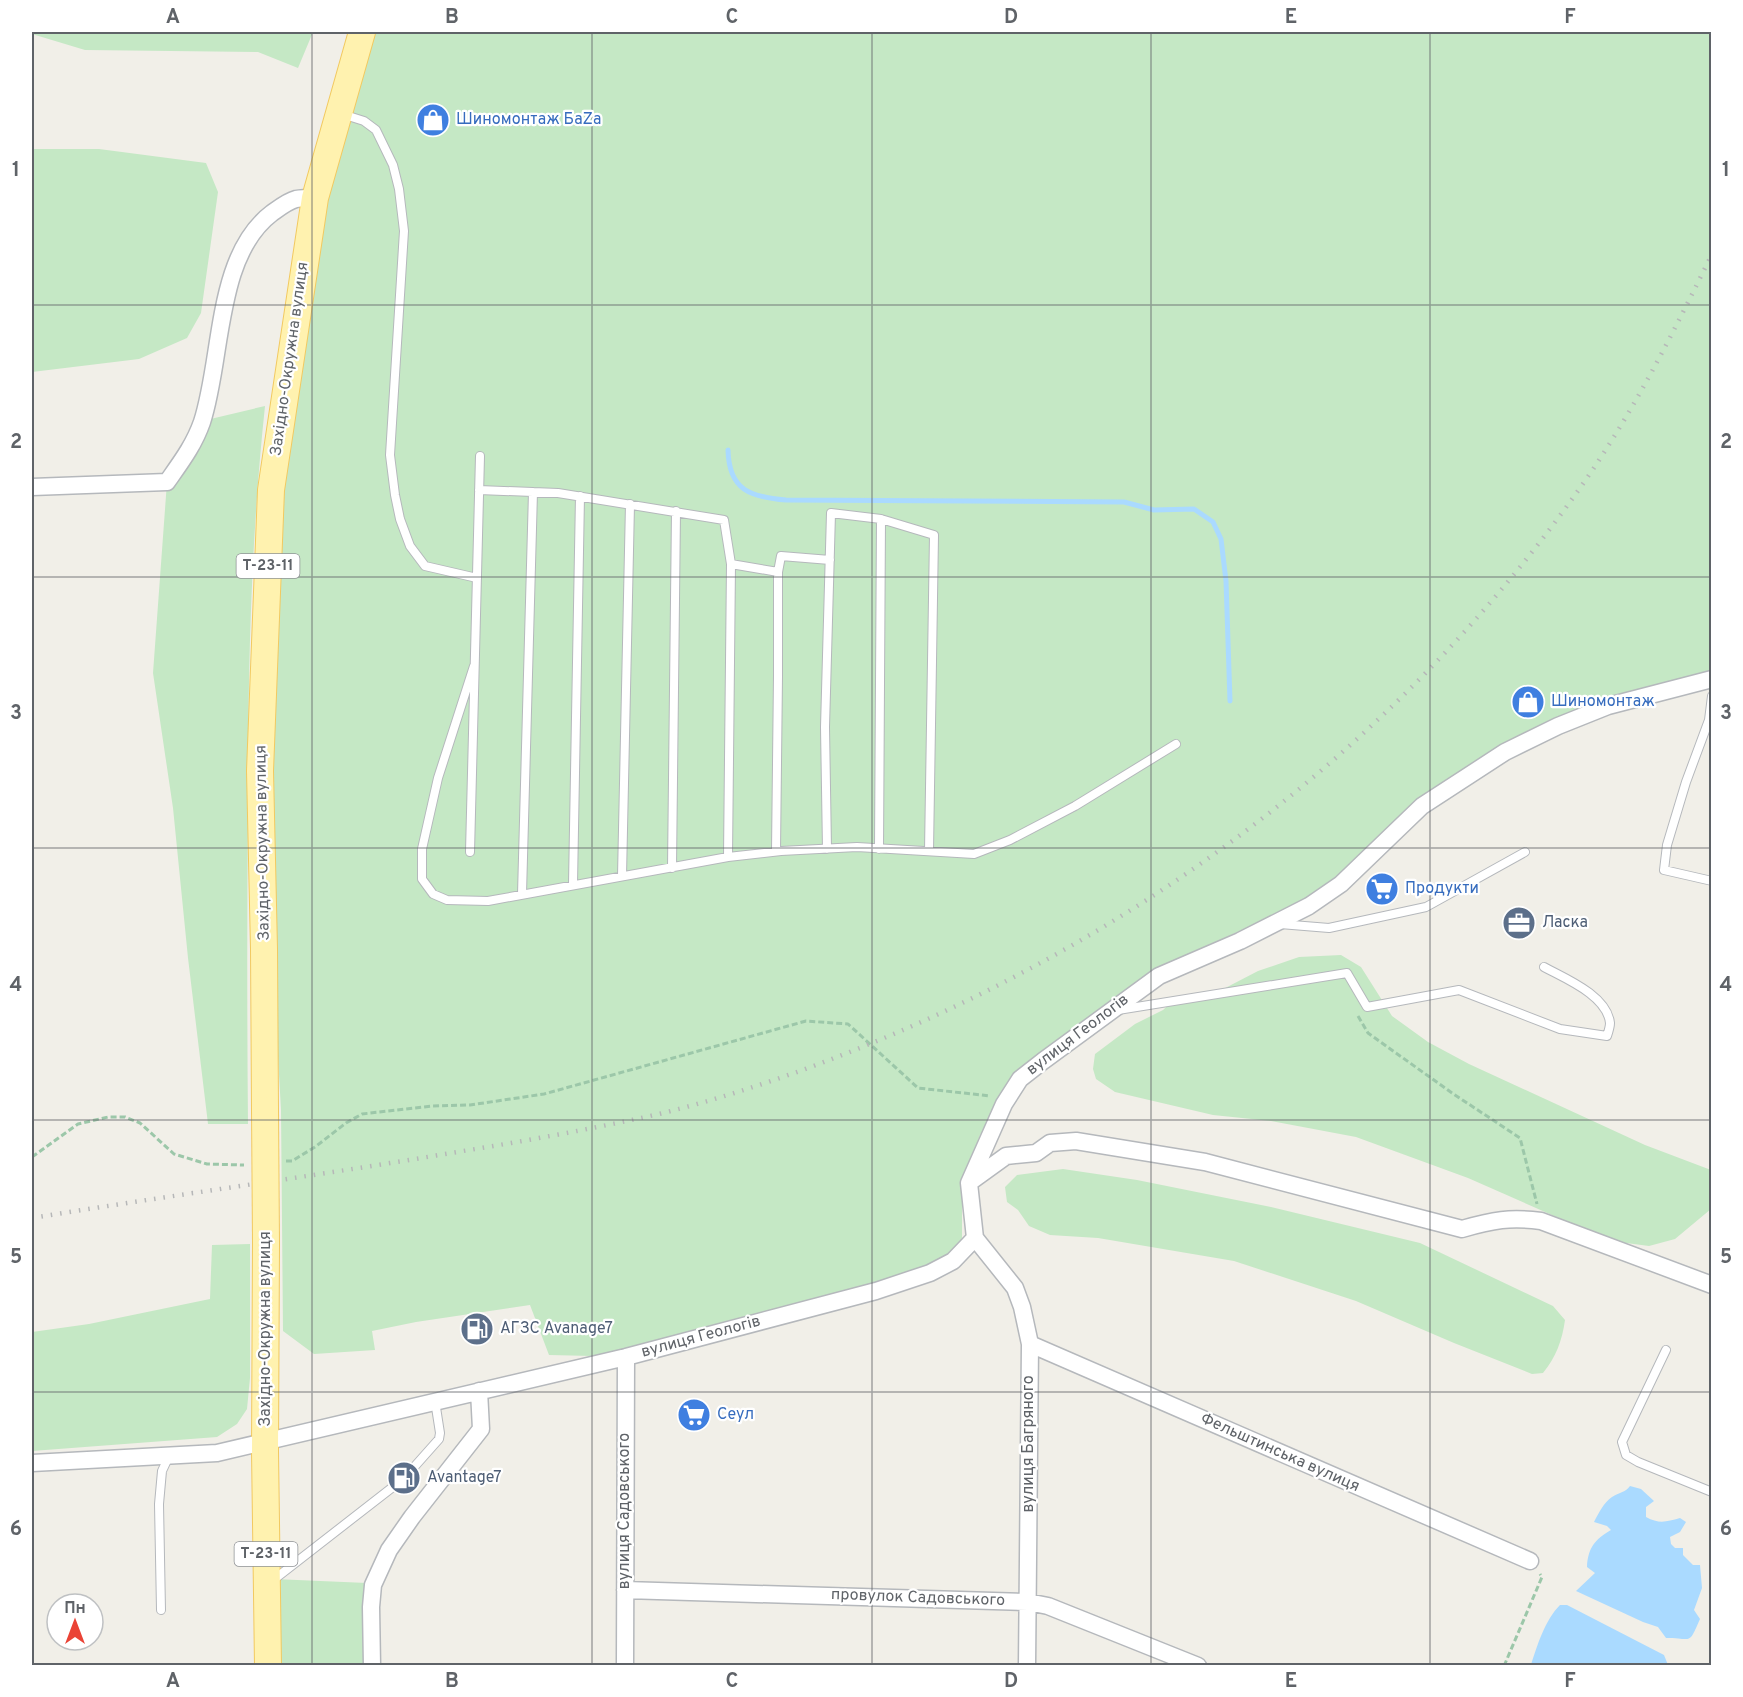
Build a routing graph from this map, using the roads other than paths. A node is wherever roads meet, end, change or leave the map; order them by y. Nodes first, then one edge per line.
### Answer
1 (362, 32) edge
2 (338, 113) junction
3 (315, 198) junction
4 (480, 456) dead end
5 (32, 486) edge
6 (479, 490) junction
7 (533, 492) junction
8 (580, 496) junction
9 (630, 504) junction
10 (676, 511) junction
11 (881, 519) junction
12 (830, 560) junction
13 (730, 564) junction
14 (777, 572) junction
15 (477, 578) junction
16 (474, 666) junction
17 (1712, 679) edge
18 (1712, 696) edge
19 (1176, 744) dead end
20 (827, 849) junction
21 (879, 849) junction
22 (776, 851) junction
23 (929, 851) junction
24 (470, 852) dead end
25 (1525, 852) dead end
26 (728, 857) junction
27 (672, 868) junction
28 (621, 876) junction
29 (1712, 881) edge
30 (573, 884) junction
31 (522, 894) junction
32 (1274, 923) junction
33 (1544, 967) dead end
34 (1109, 1012) junction
35 (969, 1183) junction
36 (975, 1238) junction
37 (1712, 1285) edge
38 (1030, 1344) junction
39 (1666, 1350) dead end
40 (626, 1357) junction
41 (479, 1391) junction
42 (435, 1401) junction
43 (265, 1442) junction
44 (169, 1455) junction
45 (32, 1463) edge
46 (407, 1475) dead end
47 (398, 1483) dead end
48 (1712, 1492) edge
49 (1530, 1561) road end
50 (267, 1584) junction
51 (625, 1590) junction
52 (1028, 1602) junction
53 (161, 1610) dead end
54 (268, 1665) edge
55 (372, 1665) edge
56 (625, 1665) edge
57 (1027, 1665) edge
58 (1198, 1665) edge

1 - 2 main road, Західно-Окружна вулиця / Т-23-11
2 - 3 main road, Західно-Окружна вулиця / Т-23-11
2 - 15 lane
3 - 5 street
3 - 43 main road, Західно-Окружна вулиця / Т-23-11, bridge
4 - 6 lane
6 - 7 lane
6 - 15 lane
7 - 8 lane
7 - 31 lane
8 - 9 lane
8 - 30 lane
9 - 10 lane
9 - 28 lane
10 - 13 lane
10 - 27 lane
11 - 12 lane
11 - 21 lane
11 - 23 lane
12 - 14 lane
12 - 20 lane
13 - 14 lane
13 - 26 lane
14 - 22 lane
15 - 16 lane
16 - 24 lane
16 - 31 lane
17 - 32 street, вулиця Геологів
18 - 29 lane
19 - 23 lane
20 - 21 lane
20 - 22 lane
21 - 23 lane
22 - 26 lane
25 - 32 lane
26 - 27 lane
27 - 28 lane
28 - 30 lane
30 - 31 lane
32 - 34 street, вулиця Геологів
33 - 34 lane
34 - 35 street, вулиця Геологів
35 - 36 street
35 - 37 street
36 - 38 street, вулиця Багряного
36 - 40 street, вулиця Геологів
38 - 49 street, Фельштинська вулиця
38 - 52 street, вулиця Багряного
39 - 48 lane
40 - 41 street, вулиця Геологів
40 - 51 street, вулиця Садовського
41 - 42 street, вулиця Геологів
41 - 55 street
42 - 43 street, вулиця Геологів
42 - 46 lane
43 - 44 street, вулиця Геологів
43 - 50 main road, Західно-Окружна вулиця / Т-23-11
44 - 45 street, вулиця Геологів
44 - 53 lane
47 - 50 lane
50 - 54 main road, Західно-Окружна вулиця / Т-23-11
51 - 52 street, провулок Садовського
51 - 56 street, вулиця Садовського
52 - 57 street, вулиця Багряного
52 - 58 street, провулок Садовського

